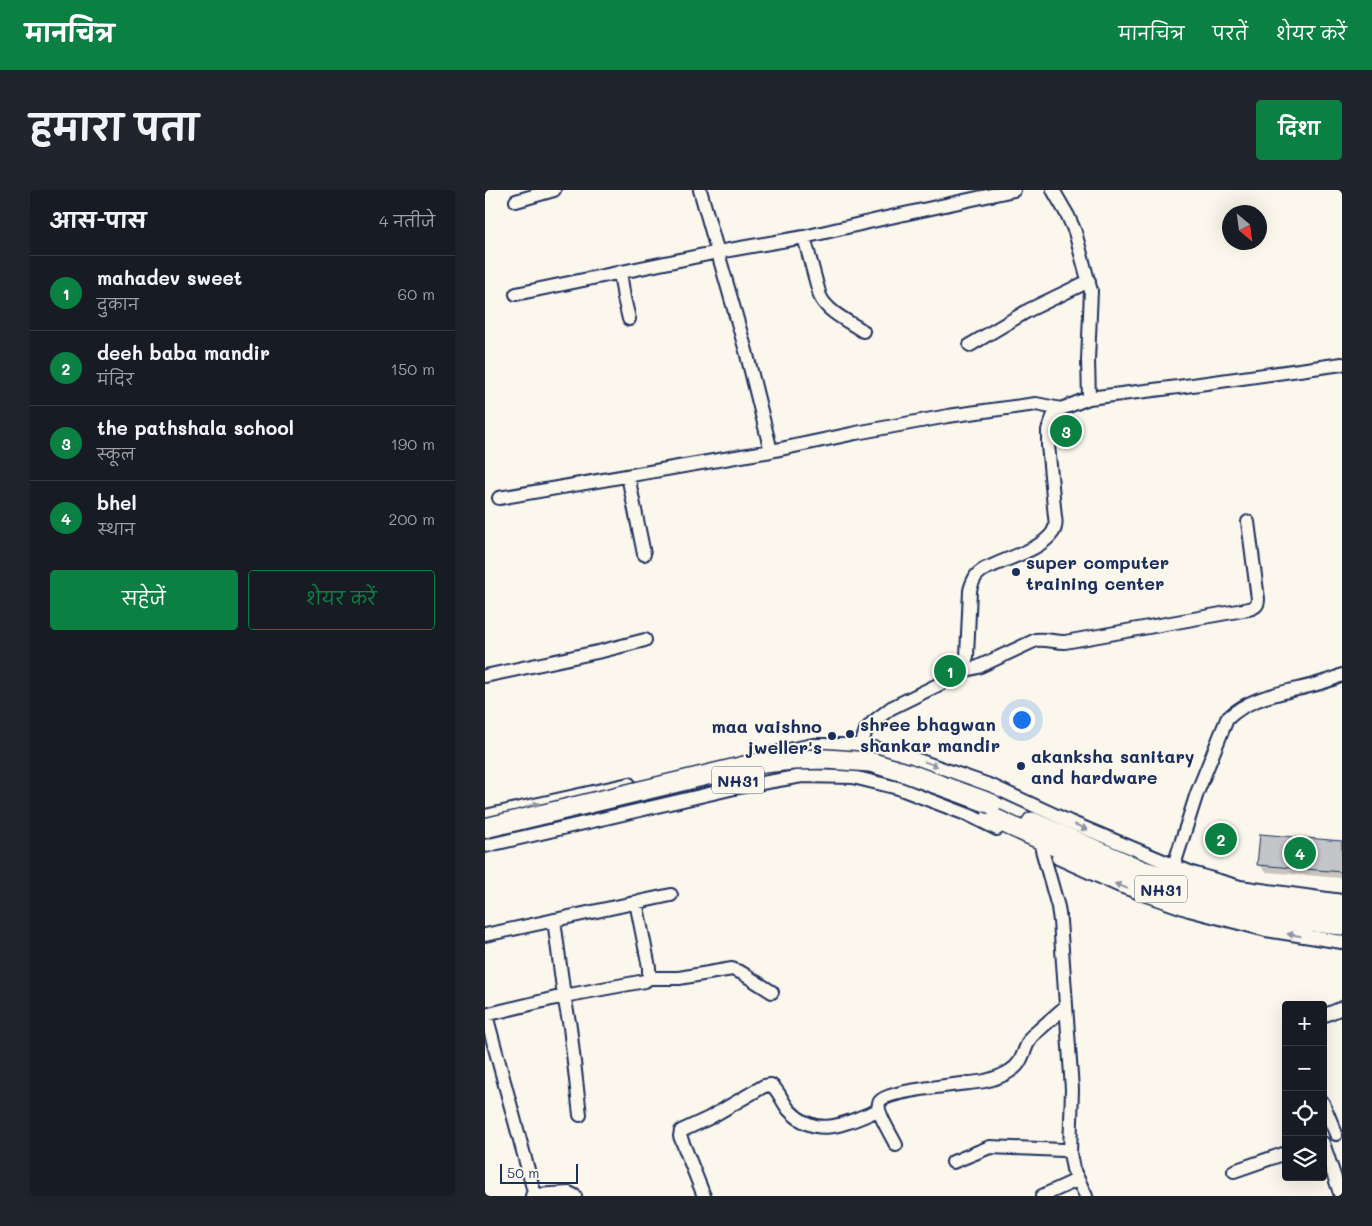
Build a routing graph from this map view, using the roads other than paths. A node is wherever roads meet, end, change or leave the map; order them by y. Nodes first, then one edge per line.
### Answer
1 (700, 190) edge
2 (1014, 190) edge
3 (550, 191) edge
4 (1056, 191) edge
5 (516, 201) dead end
6 (804, 237) junction
7 (719, 252) junction
8 (621, 272) junction
9 (1089, 281) junction
10 (516, 294) dead end
11 (629, 319) dead end
12 (863, 331) dead end
13 (970, 345) dead end
14 (1342, 364) edge
15 (1089, 398) junction
16 (1061, 409) junction
17 (771, 452) junction
18 (628, 476) junction
19 (499, 498) dead end
20 (1248, 522) dead end
21 (644, 554) dead end
22 (645, 640) dead end
23 (962, 671) junction
24 (1342, 675) edge
25 (485, 676) edge
26 (861, 745) junction
27 (853, 777) junction
28 (991, 810) junction
29 (485, 816) edge
30 (485, 828) edge
31 (485, 840) edge
32 (485, 846) edge
33 (1042, 850) junction
34 (1174, 865) junction
35 (671, 895) dead end
36 (1342, 901) edge
37 (636, 902) junction
38 (1342, 911) edge
39 (554, 920) junction
40 (1342, 925) edge
41 (485, 935) edge
42 (1342, 942) edge
43 (649, 978) junction
44 (772, 992) dead end
45 (564, 996) junction
46 (1065, 1008) junction
47 (1342, 1008) edge
48 (1327, 1014) edge
49 (486, 1015) edge
50 (879, 1110) junction
51 (1327, 1110) edge
52 (580, 1116) dead end
53 (1339, 1132) edge
54 (1327, 1137) edge
55 (896, 1145) dead end
56 (1070, 1153) junction
57 (1282, 1154) edge
58 (1327, 1155) edge
59 (953, 1162) dead end
60 (1234, 1171) dead end
61 (1077, 1180) junction
62 (532, 1196) edge
63 (575, 1196) edge
64 (704, 1196) edge
65 (1042, 1196) edge
66 (1086, 1196) edge
67 (1341, 1196) edge

1 - 7 street
2 - 6 street
3 - 5 street
4 - 9 street
6 - 7 street
6 - 12 street
7 - 8 street
7 - 17 street
8 - 10 street
8 - 11 street
9 - 13 street
9 - 15 street
14 - 15 street
15 - 16 street
16 - 17 street
16 - 23 street
17 - 18 street
18 - 19 street
18 - 21 street
20 - 23 street
22 - 25 street
23 - 26 street
24 - 34 street
26 - 27 street
29 -> 26 street
26 -> 34 street
27 - 32 street
27 - 33 street
28 - 30 highway, NH31, bridge
28 - 31 highway, NH31
28 - 38 highway, NH31
28 - 40 highway, NH31
42 -> 33 street
33 - 46 street
34 - 36 street
35 - 37 street
37 - 39 street
37 - 43 street
39 - 41 street
39 - 45 street
43 - 44 street
43 - 45 street
45 - 49 street
45 - 52 street
46 - 50 street
46 - 56 street
47 - 48 street
49 - 62 street
50 - 55 street
50 - 64 street
51 - 53 street
53 - 54 street
56 - 59 street
56 - 61 street
57 - 60 street
58 - 67 street
61 - 65 street
61 - 66 street
62 - 63 street

